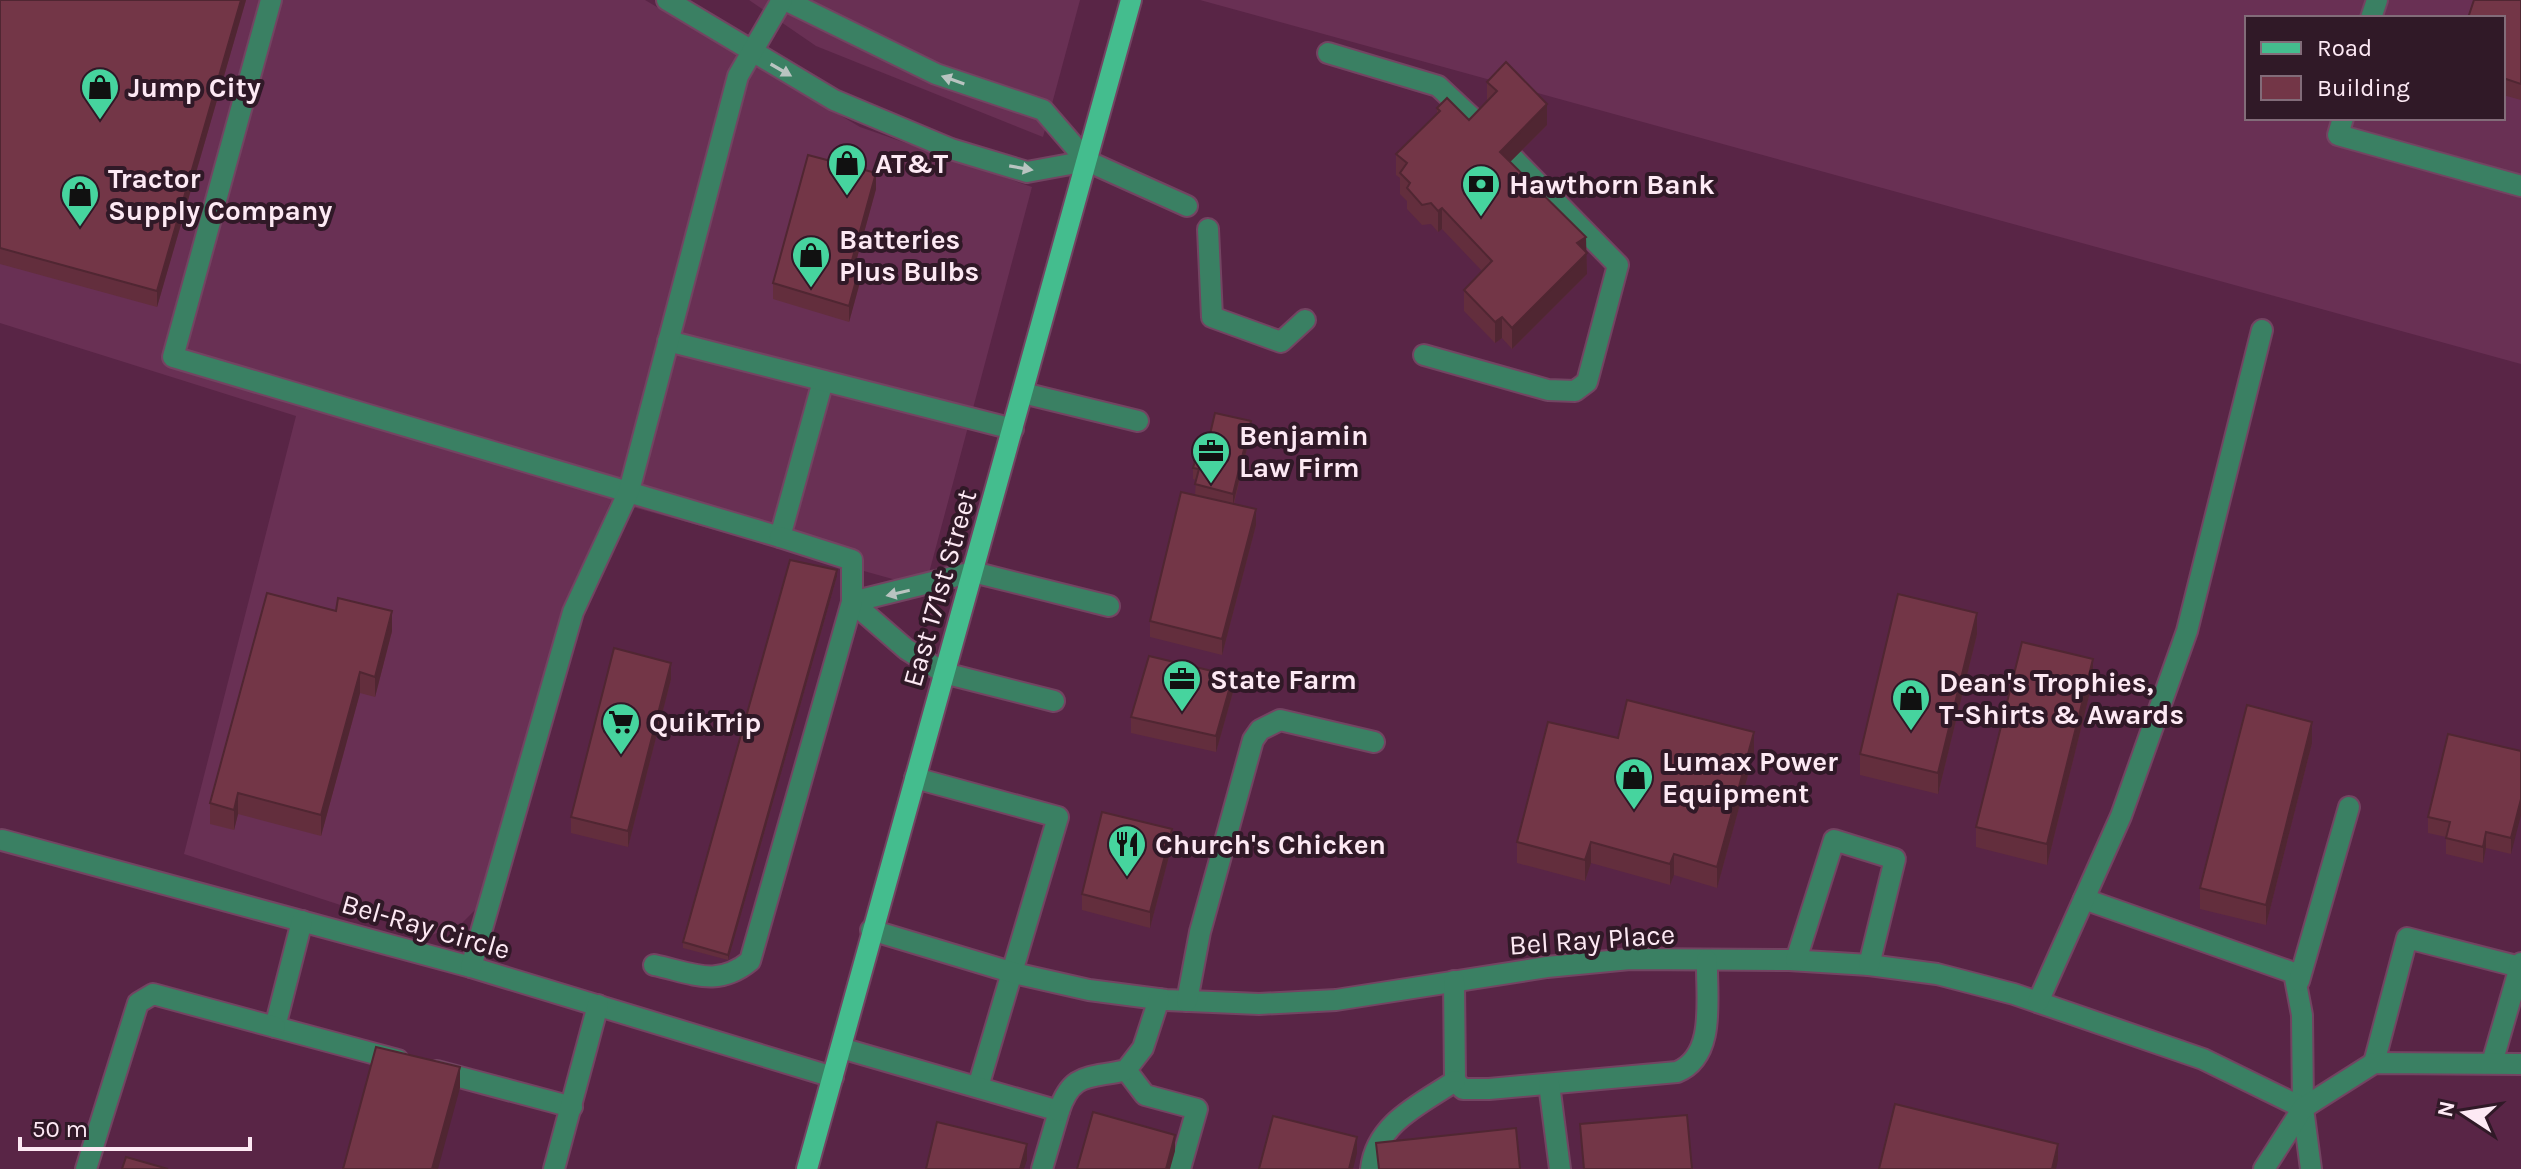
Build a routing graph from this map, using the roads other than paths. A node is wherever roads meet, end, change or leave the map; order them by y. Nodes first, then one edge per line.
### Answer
1 (271, 0) edge
2 (667, 0) edge
3 (783, 0) edge
4 (1131, 0) edge
5 (749, 52) junction
6 (1328, 53) dead end
7 (2342, 120) edge
8 (1482, 127) edge
9 (1514, 159) edge
10 (1087, 161) junction
11 (2521, 186) edge
12 (1187, 206) dead end
13 (1208, 229) dead end
14 (1305, 320) dead end
15 (2262, 330) dead end
16 (668, 341) junction
17 (1424, 355) dead end
18 (823, 381) junction
19 (1023, 393) junction
20 (1138, 421) dead end
21 (1013, 429) junction
22 (629, 491) junction
23 (780, 537) junction
24 (973, 572) junction
25 (852, 602) junction
26 (1109, 606) dead end
27 (944, 673) junction
28 (1054, 701) dead end
29 (1374, 742) dead end
30 (915, 778) junction
31 (2349, 807) dead end
32 (2, 840) edge
33 (2084, 899) junction
34 (302, 921) junction
35 (871, 930) junction
36 (1707, 960) junction
37 (1796, 960) junction
38 (654, 965) dead end
39 (1869, 965) junction
40 (2520, 965) edge
41 (471, 967) junction
42 (1014, 973) junction
43 (1454, 981) junction
44 (2299, 981) junction
45 (1159, 999) junction
46 (1187, 1001) junction
47 (2038, 1002) junction
48 (598, 1005) junction
49 (275, 1027) junction
50 (841, 1048) junction
51 (2374, 1063) junction
52 (2492, 1063) junction
53 (2521, 1064) edge
54 (1126, 1070) junction
55 (833, 1077) junction
56 (1455, 1081) junction
57 (1549, 1084) junction
58 (978, 1087) junction
59 (572, 1107) junction
60 (2303, 1108) junction
61 (1059, 1111) junction
62 (86, 1169) edge
63 (554, 1169) edge
64 (807, 1169) edge
65 (1042, 1169) edge
66 (1180, 1169) edge
67 (1371, 1169) edge
68 (1560, 1169) edge
69 (2264, 1169) edge
70 (2311, 1169) edge

1 - 22 street
2 - 5 street
3 - 5 street
10 -> 3 street
4 - 10 main road, East 171st Street
5 -> 10 street
5 - 16 street
6 - 8 street
7 - 11 street
9 - 17 street
10 - 12 street
10 - 19 main road, East 171st Street
13 - 14 street
15 - 33 street
16 - 18 street
16 - 22 street
18 - 21 street
18 - 23 street
19 - 20 street
19 - 21 main road, East 171st Street
21 - 24 main road, East 171st Street
22 - 23 street
22 - 41 street
23 - 25 street
24 -> 25 street
24 - 26 street
24 - 27 main road, East 171st Street
25 - 27 street
25 - 38 street
27 - 28 street
27 - 30 main road, East 171st Street
29 - 46 street
30 - 35 main road, East 171st Street
30 - 42 street
31 - 44 street
32 - 34 street, Bel-Ray Circle
33 - 44 street
33 - 47 street
34 - 41 street, Bel-Ray Circle
34 - 49 street
35 - 42 street, Bel Ray Place
35 - 50 main road, East 171st Street
36 - 37 street, Bel Ray Place
36 - 43 street, Bel Ray Place
36 - 57 street
37 - 39 street, Bel Ray Place
37 - 39 street
39 - 47 street, Bel Ray Place
40 - 51 street
40 - 52 street
41 - 48 street, Bel-Ray Circle
42 - 45 street, Bel Ray Place
42 - 58 street
43 - 46 street, Bel Ray Place
43 - 56 street
44 - 60 street
45 - 46 street, Bel Ray Place
45 - 54 street
47 - 60 street, Bel Ray Place
48 - 55 street, Bel-Ray Circle
48 - 59 street
49 - 59 street
49 - 62 street
50 - 55 main road, East 171st Street
50 - 58 street
51 - 52 street
51 - 60 street
52 - 53 street
54 - 61 street
54 - 66 street
55 - 64 main road, East 171st Street
56 - 57 street
56 - 67 street
57 - 68 street
58 - 61 street
59 - 63 street
60 - 69 street
60 - 70 street
61 - 65 street

